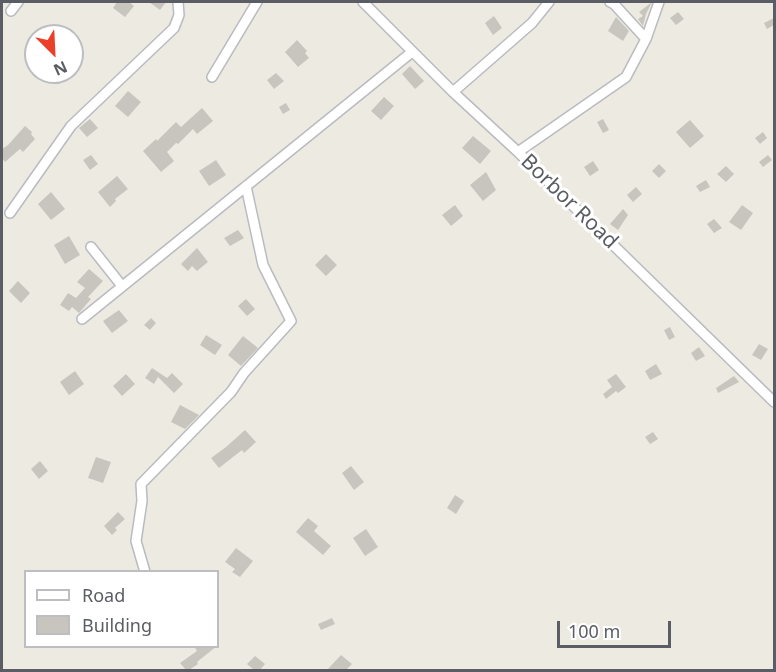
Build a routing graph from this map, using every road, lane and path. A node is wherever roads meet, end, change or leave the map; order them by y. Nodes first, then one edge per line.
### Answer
1 (18, 2) edge
2 (178, 2) edge
3 (256, 2) edge
4 (363, 2) edge
5 (549, 2) edge
6 (610, 2) edge
7 (659, 2) edge
8 (11, 11) dead end
9 (646, 39) junction
10 (412, 52) junction
11 (212, 77) dead end
12 (453, 92) junction
13 (518, 152) junction
14 (246, 186) junction
15 (10, 213) dead end
16 (91, 247) dead end
17 (122, 286) junction
18 (82, 319) dead end
19 (774, 402) edge
20 (144, 570) edge

1 - 8 street
2 - 15 street
3 - 11 street
4 - 10 street, Borbor Road
5 - 12 street
6 - 9 street
7 - 9 street
9 - 13 street
10 - 12 street, Borbor Road
10 - 14 street
12 - 13 street, Borbor Road
13 - 19 street, Borbor Road
14 - 17 street
14 - 20 street
16 - 17 street
17 - 18 street

